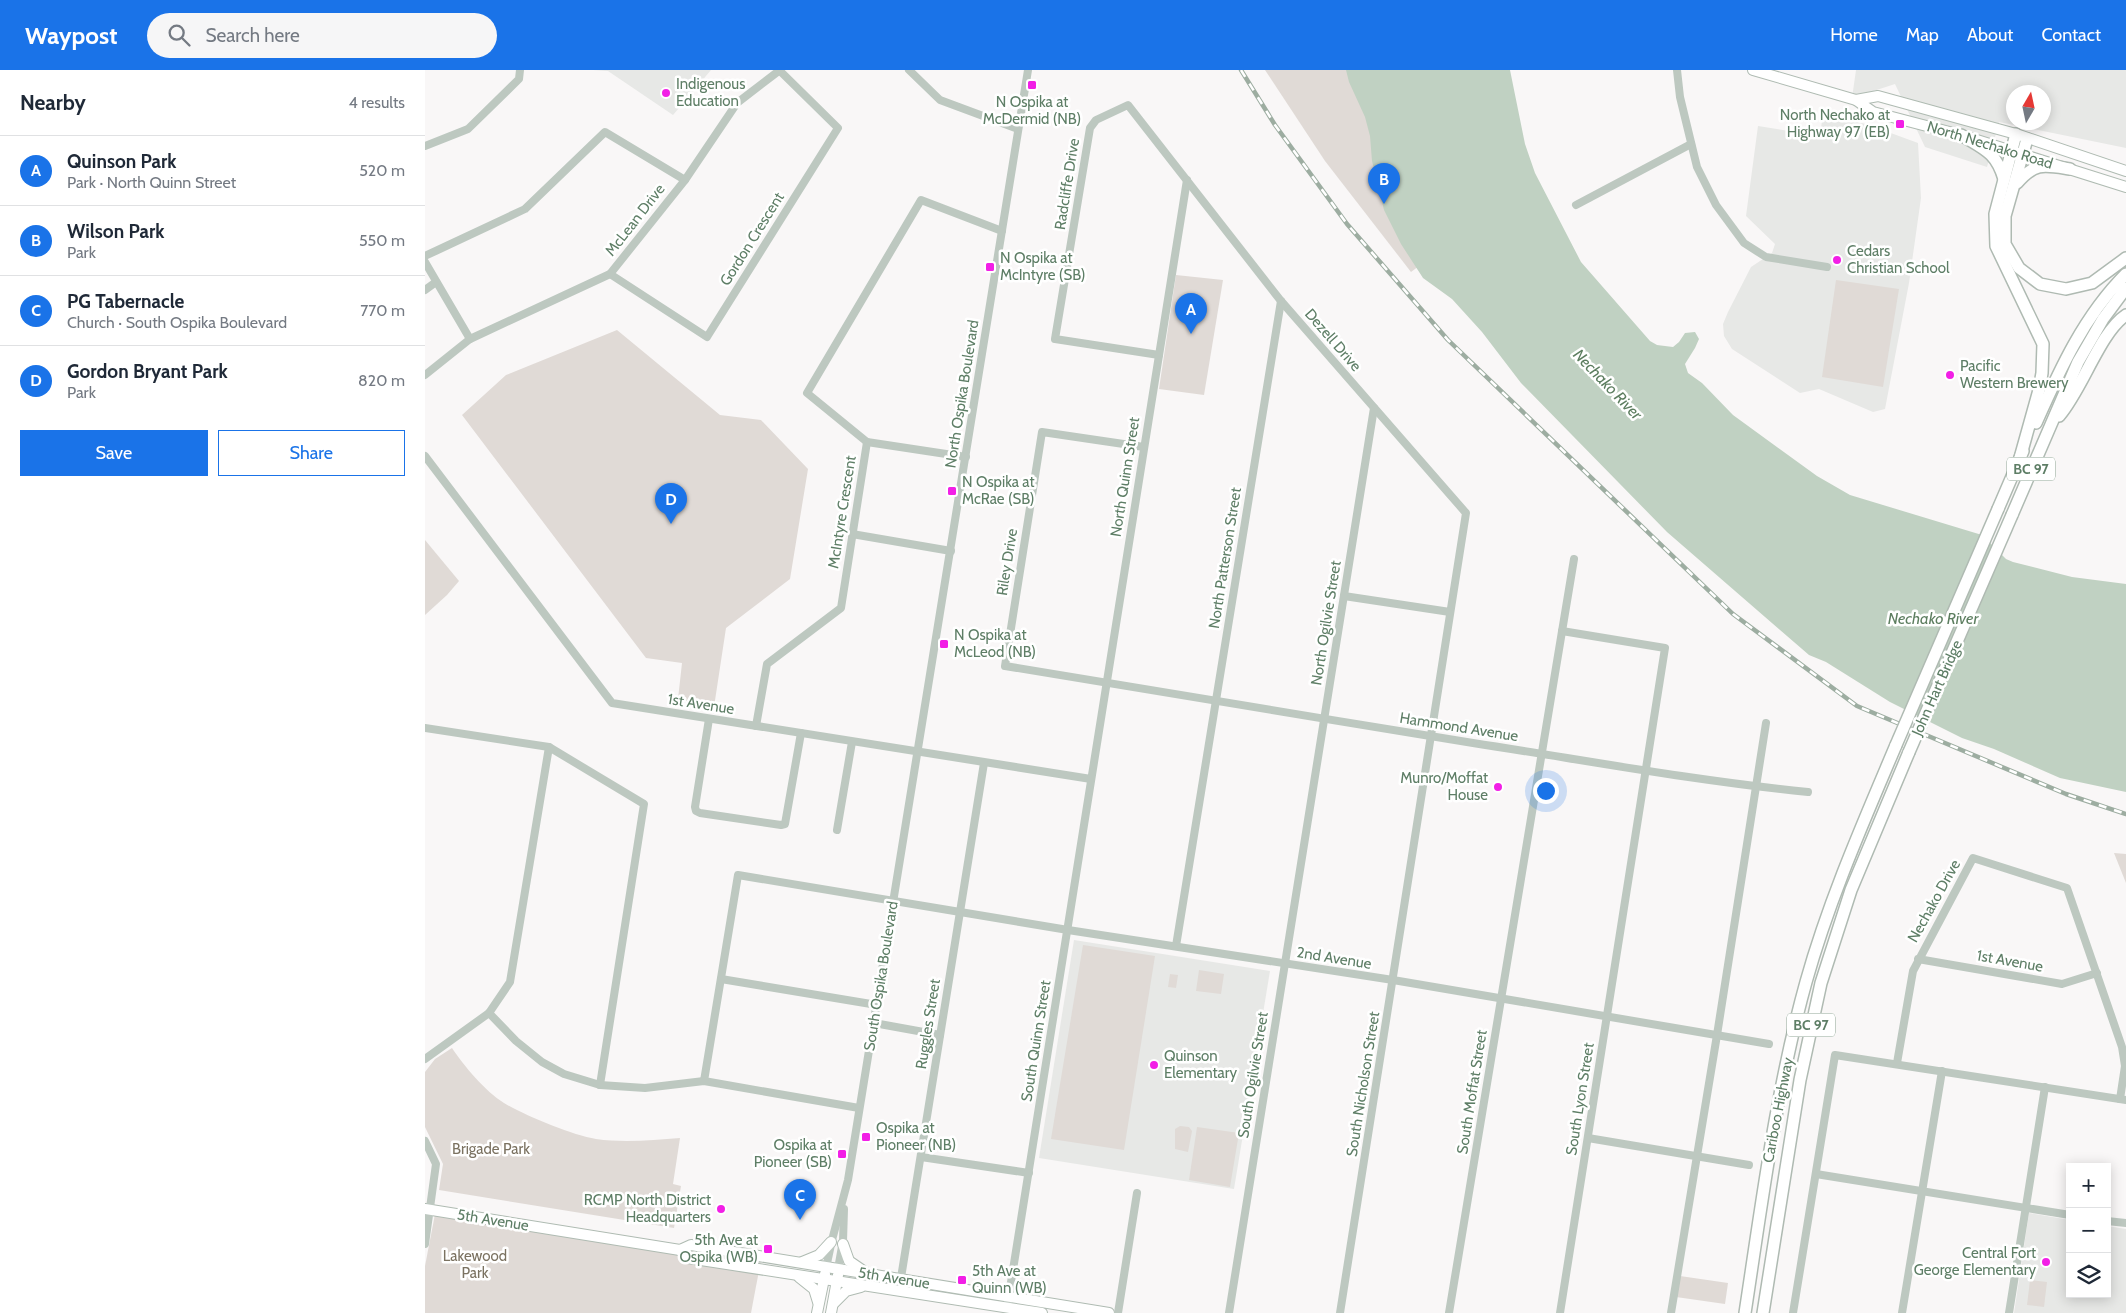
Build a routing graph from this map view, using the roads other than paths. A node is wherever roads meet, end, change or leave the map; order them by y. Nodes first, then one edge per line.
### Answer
1 (520, 70) edge
2 (779, 70) edge
3 (909, 70) edge
4 (1027, 70) edge
5 (1677, 70) edge
6 (1753, 70) edge
7 (1856, 100) junction
8 (1018, 129) junction
9 (1961, 136) junction
10 (2022, 137) junction
11 (1691, 144) junction
12 (425, 146) edge
13 (2017, 153) junction
14 (2070, 169) junction
15 (2126, 171) edge
16 (685, 180) junction
17 (1187, 180) junction
18 (2009, 183) junction
19 (2126, 186) edge
20 (1576, 206) dead end
21 (1002, 231) junction
22 (425, 256) edge
23 (2126, 258) edge
24 (425, 262) edge
25 (1827, 267) dead end
26 (610, 274) junction
27 (2126, 274) edge
28 (436, 282) junction
29 (2126, 288) edge
30 (425, 290) edge
31 (1281, 300) junction
32 (2126, 315) edge
33 (470, 339) junction
34 (1159, 355) junction
35 (425, 362) edge
36 (428, 373) edge
37 (1374, 408) junction
38 (2051, 425) junction
39 (867, 442) junction
40 (1144, 447) junction
41 (425, 456) edge
42 (966, 457) junction
43 (2020, 458) junction
44 (1466, 513) joint
45 (853, 534) junction
46 (951, 552) junction
47 (1574, 559) dead end
48 (1344, 596) junction
49 (1450, 612) junction
50 (1562, 631) junction
51 (1106, 684) junction
52 (1216, 702) junction
53 (709, 719) junction
54 (1324, 719) junction
55 (1766, 723) dead end
56 (756, 726) junction
57 (425, 728) edge
58 (801, 733) junction
59 (1430, 736) junction
60 (852, 742) junction
61 (1896, 745) joint
62 (549, 747) junction
63 (918, 752) junction
64 (1909, 752) joint
65 (1541, 754) junction
66 (984, 763) junction
67 (1646, 770) junction
68 (1091, 779) junction
69 (1756, 787) junction
70 (1808, 792) dead end
71 (837, 830) dead end
72 (1304, 841) joint
73 (893, 902) junction
74 (960, 912) junction
75 (1068, 930) junction
76 (1176, 946) junction
77 (1918, 959) junction
78 (1284, 964) junction
79 (2097, 973) junction
80 (721, 979) junction
81 (1393, 980) junction
82 (1501, 1000) junction
83 (877, 1005) junction
84 (489, 1013) junction
85 (1607, 1017) junction
86 (873, 1023) junction
87 (940, 1035) junction
88 (1717, 1035) junction
89 (1769, 1044) dead end
90 (425, 1060) edge
91 (1897, 1063) junction
92 (1942, 1071) junction
93 (704, 1081) junction
94 (599, 1085) junction
95 (2045, 1087) junction
96 (2123, 1100) edge
97 (859, 1108) junction
98 (1588, 1138) junction
99 (425, 1141) edge
100 (1697, 1156) junction
101 (921, 1157) junction
102 (1749, 1165) dead end
103 (1029, 1173) junction
104 (1815, 1174) junction
105 (1921, 1191) junction
106 (1137, 1193) dead end
107 (844, 1200) junction
108 (2025, 1207) junction
109 (428, 1210) edge
110 (2066, 1214) edge
111 (2111, 1221) edge
112 (2126, 1223) edge
113 (831, 1242) junction
114 (425, 1244) edge
115 (843, 1244) junction
116 (680, 1250) junction
117 (1754, 1253) junction
118 (799, 1263) junction
119 (827, 1268) junction
120 (839, 1269) junction
121 (791, 1274) junction
122 (870, 1275) junction
123 (825, 1279) junction
124 (901, 1279) junction
125 (837, 1281) junction
126 (869, 1286) junction
127 (899, 1290) junction
128 (1008, 1297) junction
129 (1006, 1308) junction
130 (818, 1309) edge
131 (832, 1310) edge
132 (1042, 1313) edge
133 (1109, 1313) edge
134 (1118, 1313) edge
135 (1229, 1313) edge
136 (1340, 1313) edge
137 (1449, 1313) edge
138 (1560, 1313) edge
139 (1671, 1313) edge
140 (1739, 1313) edge
141 (1745, 1313) edge
142 (1763, 1313) edge
143 (1793, 1313) edge
144 (1902, 1313) edge
145 (2009, 1313) edge

1 - 12 street
2 - 16 street, McLean Drive
2 - 26 street, Gordon Crescent
3 - 8 street
4 - 8 street, North Ospika Boulevard
5 - 11 street
6 - 7 main road, North Nechako Road
7 - 9 main road, North Nechako Road
7 - 10 main road, North Nechako Road
8 - 21 street, North Ospika Boulevard
9 - 13 main road, North Nechako Road
9 - 18 highway
10 - 13 highway
10 - 15 main road, North Nechako Road
11 - 20 street
11 - 25 street
13 - 14 main road, North Nechako Road
13 - 18 highway
14 - 18 highway
14 - 19 main road, North Nechako Road
16 - 22 street
16 - 26 street, McLean Drive
17 - 31 street, Dezell Drive
17 - 34 street, North Quinn Street
17 - 34 street, Radcliffe Drive
18 - 23 highway
18 - 43 highway
21 - 39 street, McIntyre Crescent
21 - 42 street, North Ospika Boulevard
24 - 28 street
26 - 33 street, McLean Drive
27 - 43 highway, BC 97
28 - 30 street
28 - 33 street
29 - 38 highway, BC 97
31 - 37 street, Dezell Drive
31 - 52 street, North Patterson Street
32 - 38 highway
33 - 36 street, McLean Drive
34 - 40 street, North Quinn Street
35 - 36 street
37 - 44 street, Dezell Drive
37 - 48 street, North Ogilvie Street
38 - 64 highway, John Hart Bridge / BC 97, bridge
39 - 42 street
39 - 45 street, McIntyre Crescent
40 - 51 street, North Quinn Street
40 - 51 street, Riley Drive
41 - 53 street, 1st Avenue
42 - 46 street, North Ospika Boulevard
43 - 61 highway, John Hart Bridge / BC 97, bridge
44 - 49 street, South Nicholson Street
45 - 46 street
45 - 56 street, McIntyre Crescent
46 - 63 street, North Ospika Boulevard
47 - 50 street, South Moffat Street
48 - 49 street
48 - 54 street, North Ogilvie Street
49 - 59 street, South Nicholson Street
50 - 65 street, South Moffat Street
50 - 67 street, South Lyon Street
51 - 52 street, Hammond Avenue
51 - 68 street, North Quinn Street
52 - 54 street, Hammond Avenue
52 - 76 street, North Patterson Street
53 - 56 street, 1st Avenue
53 - 58 street
54 - 59 street, Hammond Avenue
54 - 72 street, North Ogilvie Street
55 - 69 street
56 - 58 street, 1st Avenue
57 - 62 street
58 - 60 street, 1st Avenue
59 - 65 street, Hammond Avenue
59 - 81 street, South Nicholson Street
60 - 63 street, 1st Avenue
60 - 71 street
61 - 117 highway, Cariboo Highway / BC 97
62 - 84 street
62 - 94 street
63 - 66 street, 1st Avenue
63 - 73 street, South Ospika Boulevard
64 - 142 highway, Cariboo Highway / BC 97
65 - 67 street, Hammond Avenue
65 - 82 street, South Moffat Street
66 - 68 street, 1st Avenue
66 - 74 street, Ruggles Street
67 - 69 street, Hammond Avenue
67 - 85 street, South Lyon Street
68 - 75 street, South Quinn Street
69 - 70 street, Hammond Avenue
69 - 88 street
72 - 78 street, South Ogilvie Street
73 - 74 street, 2nd Avenue
73 - 80 street, 2nd Avenue
73 - 83 street, South Ospika Boulevard
74 - 75 street, 2nd Avenue
74 - 87 street, Ruggles Street
75 - 76 street, 2nd Avenue
75 - 103 street, South Quinn Street
76 - 78 street, 2nd Avenue
77 - 79 street, 1st Avenue
77 - 79 street, Nechako Drive
77 - 91 street, Nechako Drive
78 - 81 street, 2nd Avenue
78 - 135 street, South Ogilvie Street
79 - 96 street, Nechako Drive
80 - 83 street
80 - 93 street
81 - 82 street, 2nd Avenue
81 - 136 street, South Nicholson Street
82 - 85 street, 2nd Avenue
82 - 137 street, South Moffat Street
83 - 86 street, South Ospika Boulevard
84 - 90 street
84 - 94 street
85 - 88 street, 2nd Avenue
85 - 98 street, South Lyon Street
86 - 87 street
86 - 97 street, South Ospika Boulevard
87 - 101 street, Ruggles Street
88 - 89 street, 2nd Avenue
88 - 100 street
91 - 92 street
91 - 104 street
92 - 95 street
92 - 105 street
93 - 94 street
93 - 97 street
95 - 96 street
95 - 108 street
97 - 107 street, South Ospika Boulevard
98 - 100 street
98 - 138 street, South Lyon Street
99 - 109 street
100 - 102 street
100 - 139 street
101 - 103 street
101 - 124 street, Ruggles Street
103 - 128 street, South Quinn Street
104 - 105 street
104 - 143 street
105 - 108 street
105 - 144 street
106 - 134 street
107 - 113 street, South Ospika Boulevard
107 - 115 street, South Ospika Boulevard
108 - 110 street
108 - 145 street
109 - 114 street
109 - 116 main road, 5th Avenue
111 - 112 street
113 - 118 main road
113 - 119 street, South Ospika Boulevard
115 - 120 street, South Ospika Boulevard
115 - 122 main road
116 - 118 main road, 5th Avenue
116 - 121 main road, 5th Avenue
117 - 140 highway
117 - 141 highway, Cariboo Highway / BC 97
118 - 119 main road, 5th Avenue
119 - 120 main road, 5th Avenue
119 - 123 main road, South Ospika Boulevard
120 - 122 main road, 5th Avenue
120 - 125 main road, South Ospika Boulevard
121 - 123 main road, 5th Avenue
121 - 130 main road
122 - 124 main road, 5th Avenue
123 - 125 main road, 5th Avenue
123 - 130 main road, South Ospika Boulevard
124 - 127 street, Ruggles Street
124 - 128 main road, 5th Avenue
125 - 126 main road, 5th Avenue
125 - 131 main road, South Ospika Boulevard
126 - 127 main road, 5th Avenue
126 - 131 main road
127 - 129 main road, 5th Avenue
128 - 129 street, South Quinn Street
128 - 133 main road, 5th Avenue
129 - 132 main road, 5th Avenue

